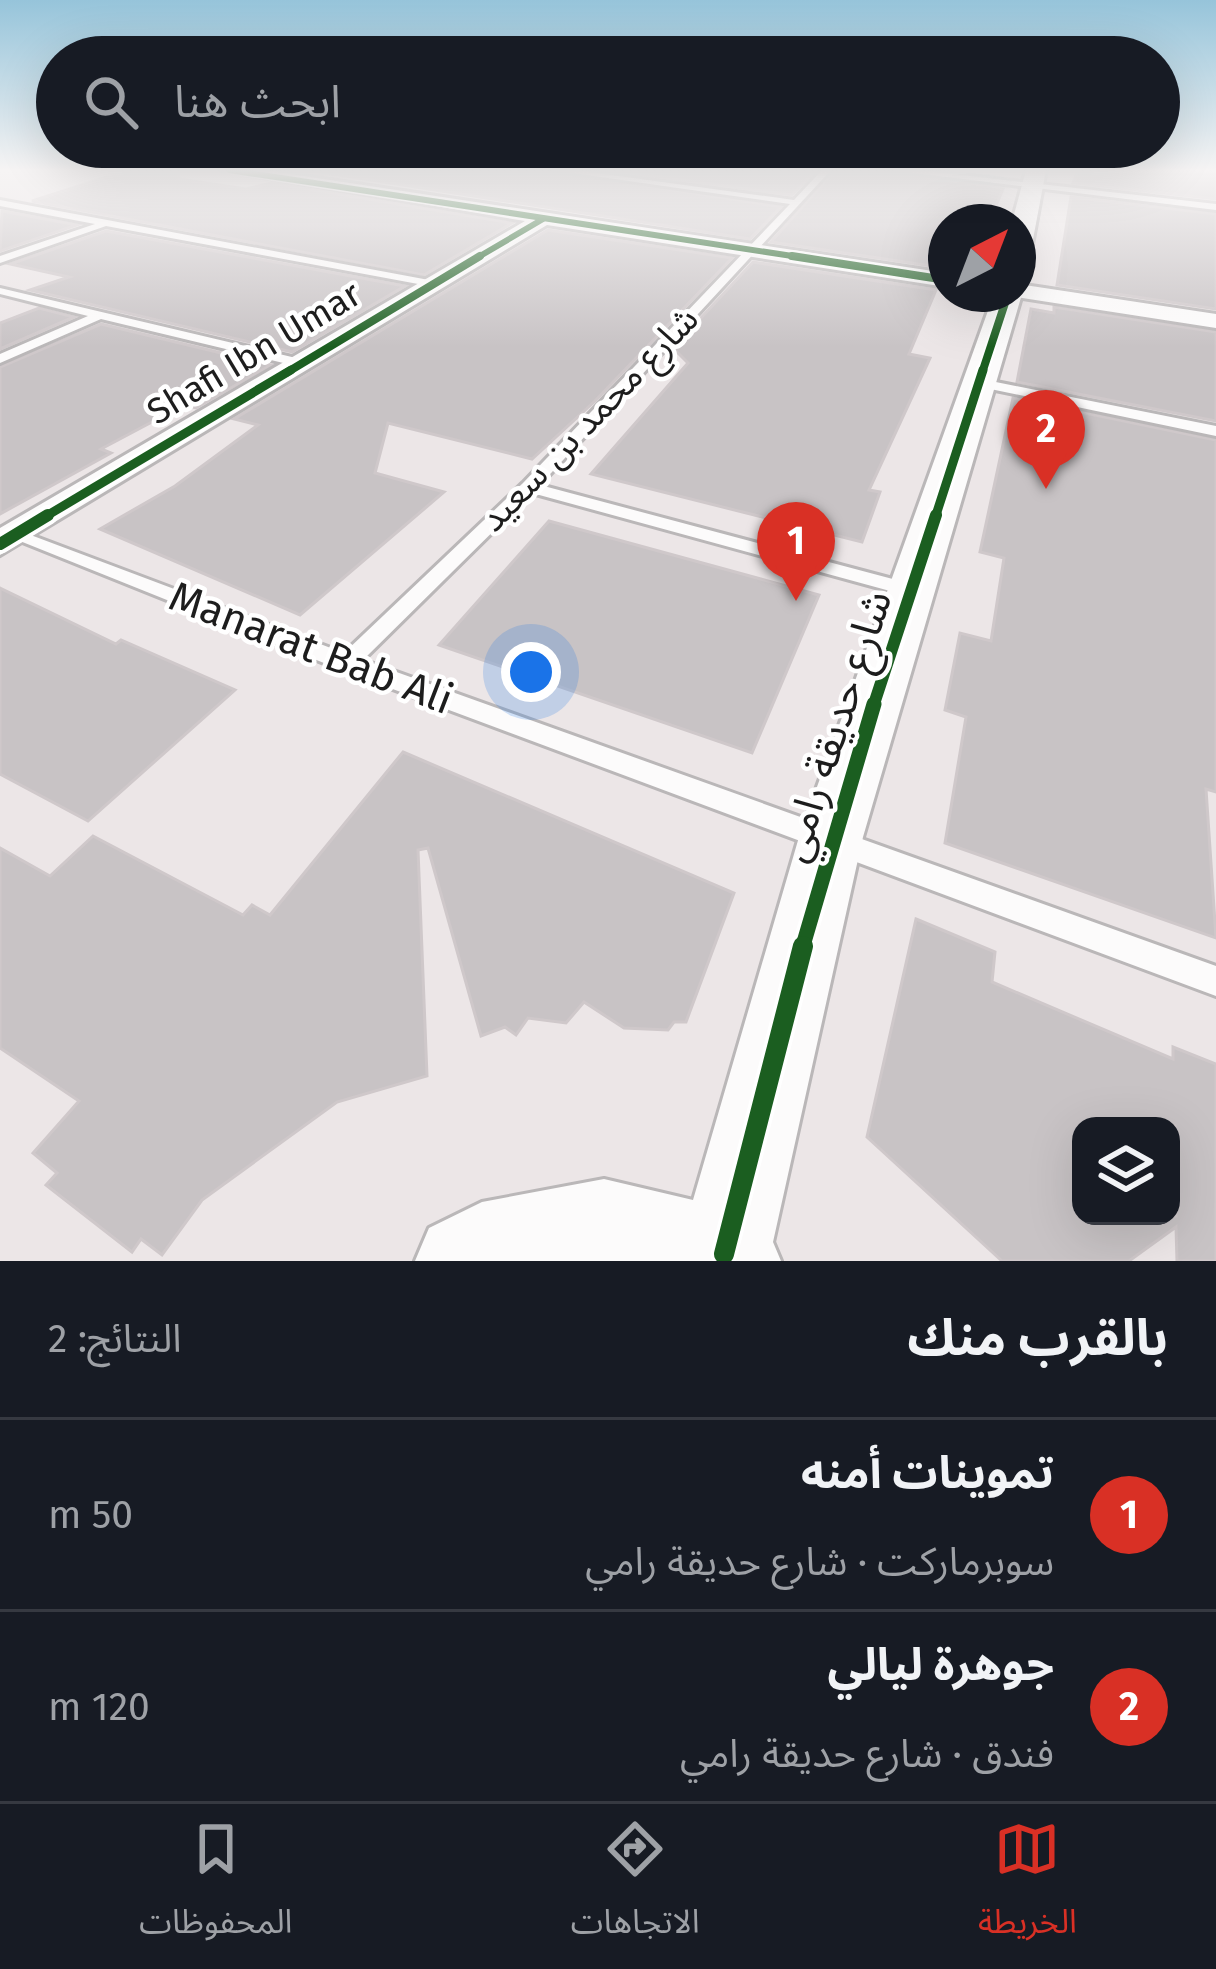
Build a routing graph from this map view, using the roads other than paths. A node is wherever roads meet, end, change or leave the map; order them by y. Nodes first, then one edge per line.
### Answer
1 (90, 229) edge
2 (138, 229) edge
3 (525, 229) edge
4 (608, 229) edge
5 (768, 229) edge
6 (748, 250) junction
7 (0, 260) edge
8 (928, 277) edge
9 (429, 283) junction
10 (0, 291) edge
11 (1036, 294) edge
12 (1001, 312) edge
13 (96, 317) junction
14 (1216, 321) edge
15 (0, 359) edge
16 (296, 362) junction
17 (976, 382) junction
18 (1216, 431) edge
19 (529, 487) junction
20 (7, 539) edge
21 (912, 591) junction
22 (347, 663) junction
23 (831, 837) junction
24 (1216, 981) edge
25 (729, 1257) edge
26 (462, 1261) edge

1 - 7 lane
2 - 9 lane
3 - 9 street, Shafi Ibn Umar
4 - 6 street
5 - 6 lane, شارع محمد بن سعيد
6 - 8 street
6 - 19 lane, شارع محمد بن سعيد
9 - 16 street, Shafi Ibn Umar
10 - 13 lane
11 - 14 street
12 - 17 street, شارع حديقة رامي
13 - 15 lane
13 - 16 lane
16 - 20 street, Shafi Ibn Umar
17 - 18 lane
17 - 21 street, شارع حديقة رامي
19 - 21 lane
19 - 22 lane, شارع محمد بن سعيد
20 - 22 lane, Manarat Bab Ali
21 - 23 street, شارع حديقة رامي
22 - 23 lane, Manarat Bab Ali
23 - 24 lane, Manarat Bab Ali
23 - 25 street, شارع حديقة رامي
25 - 26 street

